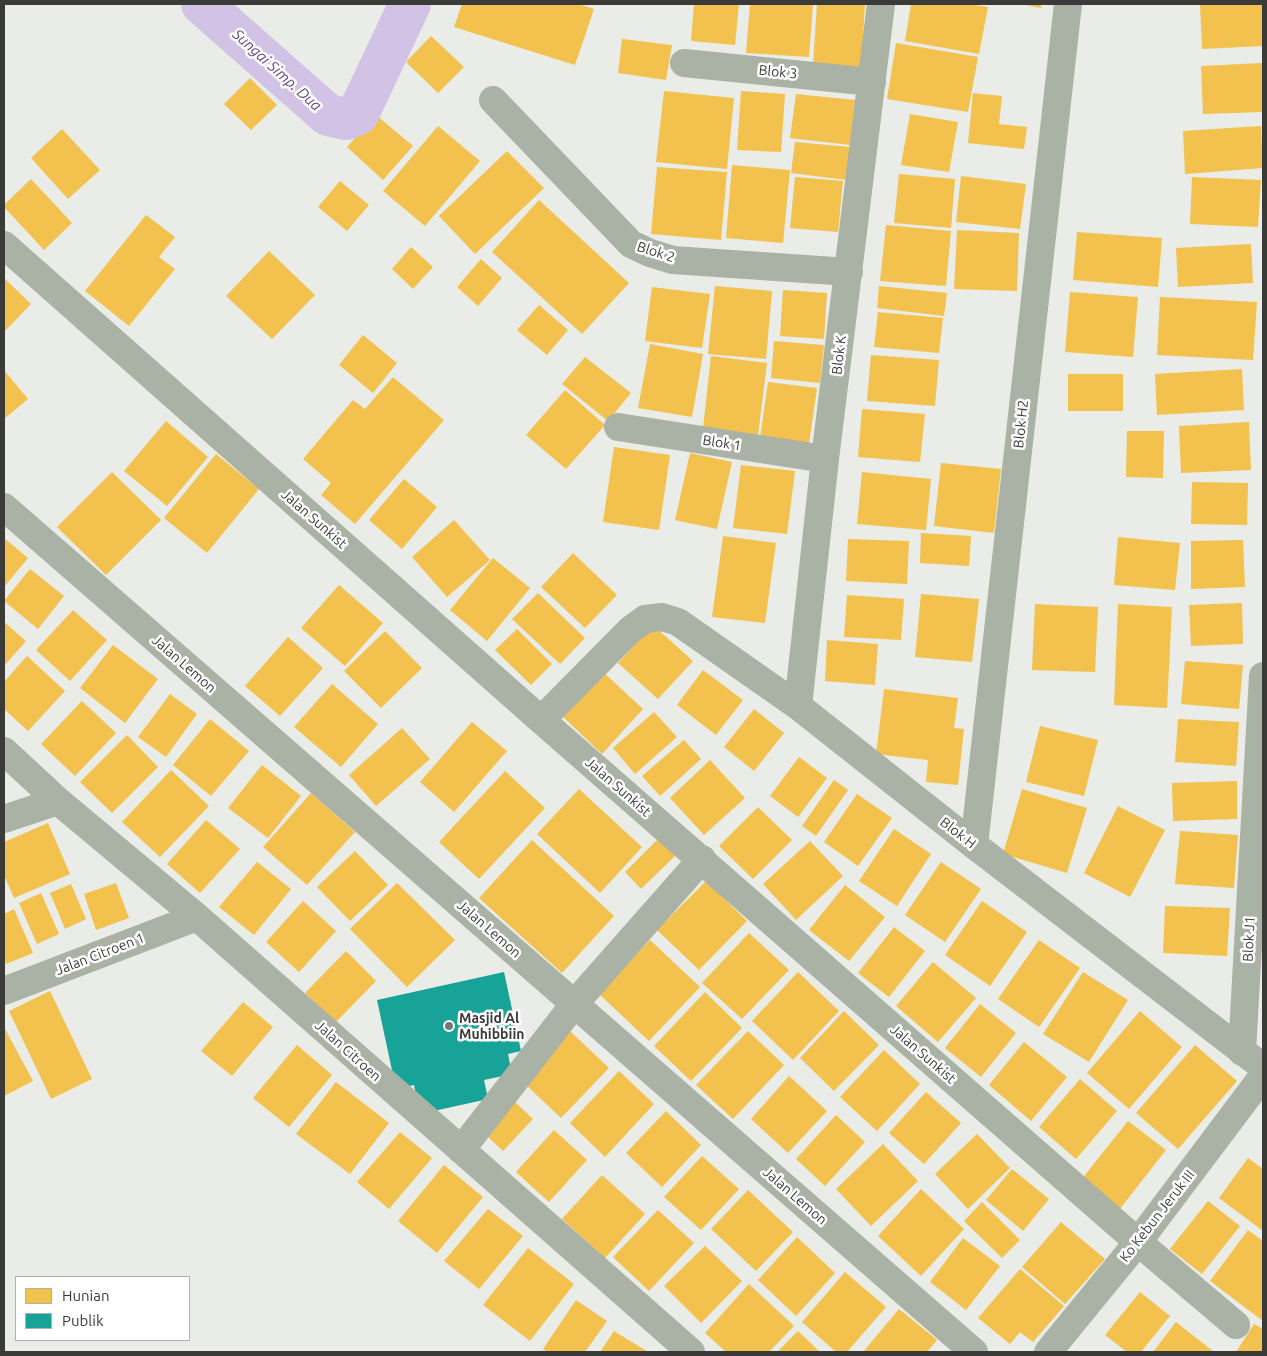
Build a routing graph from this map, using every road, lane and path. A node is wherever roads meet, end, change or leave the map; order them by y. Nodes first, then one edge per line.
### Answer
1 (881, 4) edge
2 (1068, 4) edge
3 (684, 63) dead end
4 (872, 82) junction
5 (493, 100) dead end
6 (4, 245) edge
7 (849, 272) junction
8 (618, 427) dead end
9 (825, 460) junction
10 (4, 507) edge
11 (1263, 676) edge
12 (798, 706) junction
13 (541, 720) junction
14 (4, 751) edge
15 (58, 801) junction
16 (4, 819) edge
17 (974, 845) junction
18 (702, 859) junction
19 (197, 917) junction
20 (4, 991) edge
21 (574, 1003) junction
22 (1253, 1060) edge
23 (1263, 1076) edge
24 (460, 1150) junction
25 (1138, 1242) junction
26 (1236, 1325) dead end
27 (691, 1352) edge
28 (974, 1352) edge
29 (1048, 1352) edge

1 - 4 street, Blok K
2 - 17 street, Blok H2
3 - 4 street, Blok 3
4 - 7 street, Blok K
5 - 7 street, Blok 2
6 - 13 street, Jalan Sunkist
7 - 9 street, Blok K
8 - 9 street, Blok 1
9 - 12 street, Blok K
10 - 21 street, Jalan Lemon
11 - 22 street, Blok J1
12 - 13 street, Blok H
12 - 17 street, Blok H
13 - 18 street, Jalan Sunkist
14 - 15 street, Jalan Citroen
15 - 16 street
15 - 19 street, Jalan Citroen
17 - 22 street, Blok H
18 - 21 street
18 - 25 street, Jalan Sunkist
19 - 20 street, Jalan Citroen 1
19 - 24 street, Jalan Citroen
21 - 24 street
21 - 28 street, Jalan Lemon
23 - 25 street, Ko Kebun Jeruk III
24 - 27 street, Jalan Citroen
25 - 26 street, Jalan Sunkist
25 - 29 street, Ko Kebun Jeruk III

